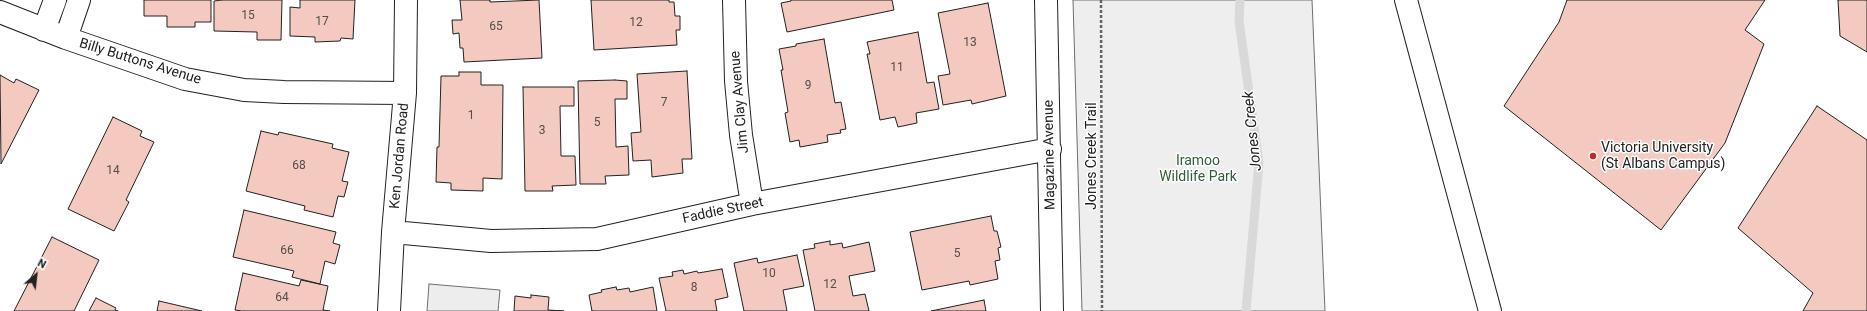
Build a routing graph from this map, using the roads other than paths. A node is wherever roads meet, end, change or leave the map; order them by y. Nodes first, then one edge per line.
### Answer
1 (55, 0) edge
2 (79, 0) edge
3 (406, 0) edge
4 (734, 0) edge
5 (1046, 0) edge
6 (1406, 0) edge
7 (0, 12) edge
8 (44, 30) junction
9 (66, 38) junction
10 (405, 93) junction
11 (1050, 149) junction
12 (752, 204) junction
13 (393, 232) junction
14 (389, 311) edge
15 (1052, 311) edge
16 (1490, 311) edge

1 - 8 street
2 - 9 street
3 - 10 street, Ken Jordan Road
4 - 12 street, Jim Clay Avenue
5 - 11 street, Magazine Avenue
6 - 16 street
7 - 8 street, Billy Buttons Avenue
8 - 9 street, Billy Buttons Avenue
9 - 10 street, Billy Buttons Avenue
10 - 13 street, Ken Jordan Road
11 - 12 street, Faddie Street
11 - 15 street, Magazine Avenue
12 - 13 street, Faddie Street
13 - 14 street, Ken Jordan Road

